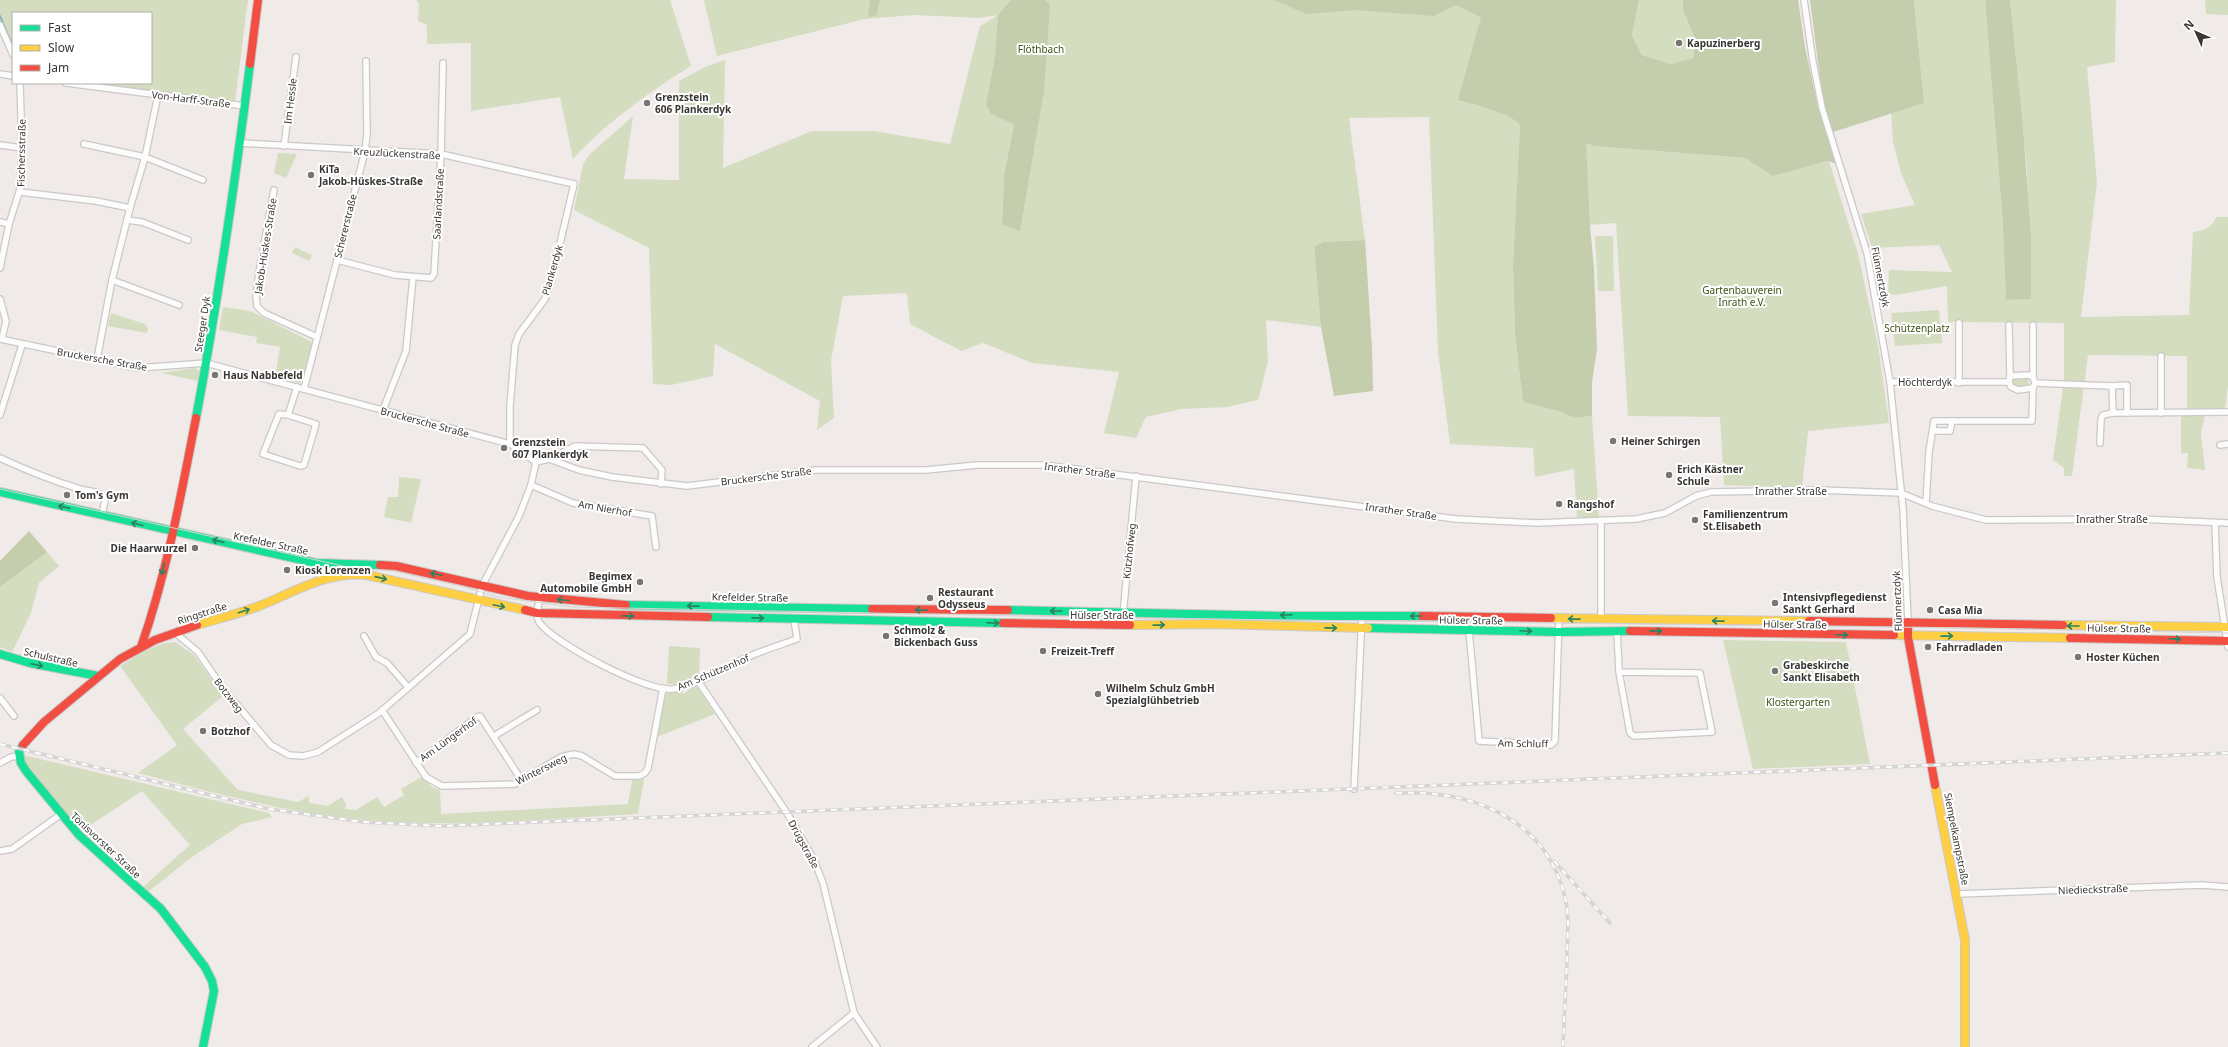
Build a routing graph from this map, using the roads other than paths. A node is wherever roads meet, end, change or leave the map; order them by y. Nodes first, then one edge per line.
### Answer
1 (258, 0) edge
2 (1804, 0) edge
3 (0, 24) edge
4 (12, 53) edge
5 (296, 57) dead end
6 (366, 60) dead end
7 (443, 63) dead end
8 (0, 74) edge
9 (12, 76) edge
10 (20, 84) edge
11 (74, 84) edge
12 (158, 95) junction
13 (245, 106) junction
14 (240, 143) junction
15 (84, 144) dead end
16 (0, 145) edge
17 (284, 146) junction
18 (22, 148) junction
19 (366, 151) junction
20 (441, 154) junction
21 (145, 157) junction
22 (203, 180) dead end
23 (574, 184) joint
24 (274, 190) dead end
25 (20, 192) junction
26 (130, 208) junction
27 (127, 220) junction
28 (0, 222) edge
29 (9, 224) junction
30 (188, 240) dead end
31 (337, 260) junction
32 (0, 268) edge
33 (413, 277) junction
34 (112, 280) junction
35 (0, 299) edge
36 (179, 305) dead end
37 (1959, 323) dead end
38 (2010, 325) dead end
39 (2033, 325) dead end
40 (317, 337) junction
41 (1, 339) edge
42 (22, 345) junction
43 (2161, 356) dead end
44 (97, 359) junction
45 (206, 363) junction
46 (2009, 379) junction
47 (1890, 382) junction
48 (1959, 383) junction
49 (2033, 383) junction
50 (2112, 386) junction
51 (297, 387) junction
52 (304, 389) junction
53 (383, 410) junction
54 (2228, 412) edge
55 (2112, 413) junction
56 (2127, 413) junction
57 (2161, 413) junction
58 (0, 415) edge
59 (288, 415) junction
60 (1952, 421) junction
61 (1933, 431) junction
62 (2100, 443) dead end
63 (510, 444) junction
64 (2228, 444) edge
65 (2220, 445) dead end
66 (0, 458) edge
67 (552, 458) junction
68 (536, 462) junction
69 (872, 471) joint
70 (1136, 476) junction
71 (661, 484) junction
72 (531, 485) junction
73 (0, 492) edge
74 (1901, 493) junction
75 (1926, 503) junction
76 (102, 515) junction
77 (1601, 520) junction
78 (2215, 523) junction
79 (2228, 523) edge
80 (172, 531) junction
81 (656, 547) dead end
82 (316, 563) junction
83 (319, 581) junction
84 (482, 586) junction
85 (540, 598) junction
86 (478, 600) junction
87 (960, 610) joint
88 (1123, 612) junction
89 (537, 613) junction
90 (1362, 615) junction
91 (1559, 618) junction
92 (794, 619) junction
93 (1601, 619) junction
94 (1908, 622) junction
95 (1122, 626) junction
96 (2226, 627) edge
97 (1361, 628) junction
98 (1469, 630) junction
99 (1617, 630) junction
100 (177, 632) junction
101 (1558, 632) junction
102 (364, 636) dead end
103 (1908, 637) junction
104 (2228, 643) edge
105 (141, 647) junction
106 (0, 654) edge
107 (1619, 672) junction
108 (98, 676) junction
109 (698, 681) junction
110 (408, 687) junction
111 (663, 688) junction
112 (0, 698) edge
113 (382, 710) junction
114 (537, 710) dead end
115 (14, 716) dead end
116 (494, 736) junction
117 (19, 756) junction
118 (0, 763) edge
119 (416, 763) junction
120 (522, 782) junction
121 (1354, 789) dead end
122 (60, 815) junction
123 (0, 852) edge
124 (2228, 887) edge
125 (1958, 894) junction
126 (854, 1013) junction
127 (203, 1047) edge
128 (812, 1047) edge
129 (877, 1047) edge
130 (1966, 1047) edge

1 - 13 street, Steeger Dyk
2 - 47 street, Flünnertzdyk
3 - 4 street
5 - 17 street, Im Hessle
6 - 19 street, Schererstraße
7 - 20 street, Saarlandstraße
8 - 9 street
10 - 18 street, Fischersstraße
11 - 12 street, Von-Harff-Straße
12 - 13 street, Von-Harff-Straße
12 - 21 street
13 - 14 street, Steeger Dyk
14 - 17 street, Kreuzlückenstraße
14 - 45 street, Steeger Dyk
15 - 21 street
16 - 18 street
17 - 19 street, Kreuzlückenstraße
18 - 25 street, Fischersstraße
19 - 20 street, Kreuzlückenstraße
19 - 31 street, Schererstraße
20 - 23 street, Kreuzlückenstraße
20 - 33 street, Saarlandstraße
21 - 22 street
21 - 26 street
23 - 63 street, Plankerdyk
24 - 40 street, Jakob-Hüskes-Straße
25 - 26 street
25 - 29 street, Fischersstraße
26 - 27 street
27 - 30 street
27 - 34 street
28 - 29 street
29 - 32 street, Fischersstraße
31 - 33 street, Saarlandstraße
31 - 40 street, Schererstraße
33 - 53 street
34 - 36 street
34 - 44 street
35 - 41 street
37 - 48 street, Höchterdyk
38 - 46 street
39 - 49 street
40 - 52 street, Schererstraße
41 - 42 street, Bruckersche Straße
42 - 44 street, Bruckersche Straße
42 - 58 street
43 - 57 street
44 - 45 street, Bruckersche Straße
45 - 51 street, Bruckersche Straße
45 - 80 street, Steeger Dyk
46 - 48 street, Höchterdyk
46 - 49 street, Höchterdyk
46 - 49 street, Höchterdyk
47 - 48 street, Höchterdyk
47 - 74 street, Flünnertzdyk
49 - 50 street
49 - 60 street
50 - 55 street
50 - 56 street
51 - 52 street, Bruckersche Straße
51 - 59 street
52 - 53 street, Bruckersche Straße
53 - 63 street, Bruckersche Straße
54 - 57 street
55 - 56 street
55 - 62 street
56 - 57 street
59 - 59 street
60 - 61 street
60 - 61 street
61 - 75 street
63 - 68 street, Bruckersche Straße
64 - 65 street
66 - 76 street
67 - 68 street
67 - 71 street, Bruckersche Straße
67 - 71 street
68 - 72 street
69 - 70 street, Inrather Straße
69 - 71 street, Bruckersche Straße
70 - 77 street, Inrather Straße
70 - 88 street, Kützhofweg
72 - 81 street, Am Nierhof
72 - 84 street
76 -> 73 street, Krefelder Straße
74 - 75 street, Inrather Straße
74 - 77 street, Inrather Straße
74 - 94 street, Flünnertzdyk
75 - 78 street, Inrather Straße
80 -> 76 street, Krefelder Straße
77 - 93 street
78 - 79 street, Inrather Straße
78 - 96 street
82 -> 80 street, Krefelder Straße
80 -> 105 street, Steeger Dyk
82 - 83 street
84 -> 82 street, Krefelder Straße
83 -> 86 street, Ringstraße
100 -> 83 street, Ringstraße
84 - 85 street, Krefelder Straße
84 - 86 street, Botzweg
87 -> 85 street, Krefelder Straße
85 - 89 street
86 -> 89 street
86 - 110 street, Botzweg
88 -> 87 street, Hülser Straße
90 -> 88 street, Hülser Straße
88 - 95 street, Kützhofweg
89 -> 92 street
89 - 111 street, Am Schützenhof
91 -> 90 street, Hülser Straße
90 - 97 street
93 -> 91 street, Hülser Straße
91 - 101 street, Am Schluff
92 -> 95 street, Hülser Straße
92 - 109 street, Am Schützenhof
94 -> 93 street, Hülser Straße
96 -> 94 street, Hülser Straße
94 - 103 street, Flünnertzdyk
95 -> 97 street, Hülser Straße
96 - 104 street
97 - 98 street, Hülser Straße
97 - 121 street
98 -> 101 street, Hülser Straße
98 - 101 street, Am Schluff
99 - 101 street, Hülser Straße
99 -> 103 street, Hülser Straße
99 - 107 street
100 - 105 street, Ringstraße
100 - 113 street, Botzweg
102 - 110 street
103 -> 104 street, Hülser Straße
103 - 125 street, Siempelkampstraße
105 - 108 street, Ringstraße
106 -> 108 street, Schulstraße
107 - 107 street
108 - 117 street
109 - 111 street, Am Schützenhof
109 - 126 street, Drügstraße
110 - 113 street, Botzweg
111 - 120 street, Wintersweg
112 - 115 street
113 - 119 street, Wintersweg
114 - 116 street
116 - 119 street, Am Lüngerhof
116 - 120 street, Am Lüngerhof
117 - 118 street
117 - 122 street, Tönisvorster Straße
119 - 120 street, Wintersweg
122 - 123 street
122 - 127 street, Tönisvorster Straße
124 - 125 street, Niedieckstraße
125 - 130 street, Siempelkampstraße
126 - 128 street
126 - 129 street, Drügstraße

